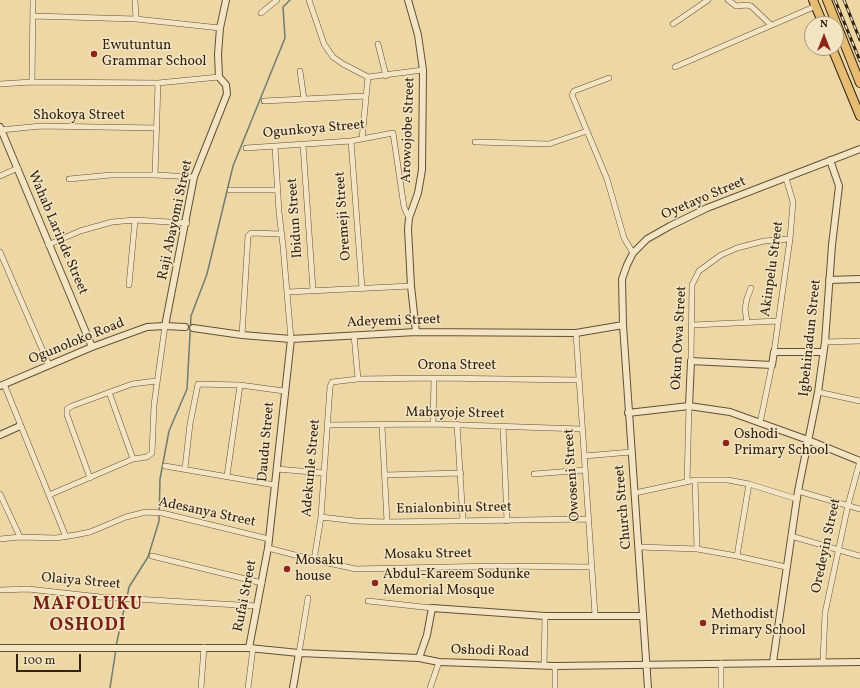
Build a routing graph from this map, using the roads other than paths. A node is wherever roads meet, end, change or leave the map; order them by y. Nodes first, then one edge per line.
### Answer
1 (33, 0) edge
2 (135, 0) edge
3 (226, 0) edge
4 (277, 0) edge
5 (309, 0) edge
6 (408, 0) edge
7 (708, 0) edge
8 (728, 0) edge
9 (827, 0) edge
10 (815, 3) edge
11 (261, 13) dead end
12 (33, 16) junction
13 (820, 16) edge
14 (136, 19) junction
15 (673, 24) dead end
16 (771, 25) junction
17 (220, 28) junction
18 (378, 44) dead end
19 (835, 56) edge
20 (676, 67) dead end
21 (423, 70) junction
22 (300, 71) dead end
23 (386, 76) junction
24 (219, 77) junction
25 (368, 77) junction
26 (609, 78) dead end
27 (32, 82) junction
28 (158, 83) junction
29 (860, 83) edge
30 (0, 84) edge
31 (365, 96) junction
32 (304, 99) junction
33 (264, 101) dead end
34 (860, 116) edge
35 (157, 128) junction
36 (0, 129) edge
37 (586, 131) junction
38 (362, 138) junction
39 (351, 141) junction
40 (475, 142) dead end
41 (303, 145) junction
42 (275, 146) junction
43 (246, 148) dead end
44 (860, 149) edge
45 (830, 160) junction
46 (18, 168) junction
47 (155, 175) junction
48 (0, 176) edge
49 (194, 177) junction
50 (786, 178) junction
51 (69, 179) dead end
52 (230, 190) dead end
53 (277, 190) junction
54 (409, 218) junction
55 (135, 220) junction
56 (187, 223) junction
57 (281, 234) junction
58 (790, 239) junction
59 (48, 245) junction
60 (0, 252) edge
61 (633, 253) junction
62 (860, 278) edge
63 (829, 280) junction
64 (129, 285) dead end
65 (411, 286) junction
66 (362, 288) junction
67 (751, 288) dead end
68 (313, 290) junction
69 (288, 292) junction
70 (778, 321) junction
71 (747, 322) junction
72 (623, 325) junction
73 (693, 325) junction
74 (165, 326) junction
75 (185, 327) joint
76 (193, 328) joint
77 (416, 332) junction
78 (576, 333) junction
79 (354, 334) junction
80 (242, 335) junction
81 (291, 339) junction
82 (860, 341) edge
83 (825, 342) junction
84 (92, 347) junction
85 (774, 352) junction
86 (824, 352) junction
87 (691, 361) junction
88 (49, 364) junction
89 (772, 365) junction
90 (434, 378) junction
91 (358, 379) junction
92 (336, 380) joint
93 (578, 380) junction
94 (156, 381) junction
95 (2, 385) edge
96 (240, 385) junction
97 (284, 391) junction
98 (109, 392) junction
99 (818, 392) junction
100 (860, 401) edge
101 (689, 406) junction
102 (628, 413) junction
103 (760, 423) junction
104 (433, 424) junction
105 (457, 424) junction
106 (328, 425) junction
107 (20, 426) junction
108 (382, 426) junction
109 (502, 426) junction
110 (581, 429) junction
111 (0, 435) edge
112 (808, 440) junction
113 (631, 452) junction
114 (584, 456) junction
115 (133, 459) junction
116 (860, 461) edge
117 (165, 466) dead end
118 (185, 468) junction
119 (277, 469) junction
120 (585, 470) junction
121 (324, 473) junction
122 (460, 473) junction
123 (534, 474) dead end
124 (385, 475) junction
125 (227, 476) junction
126 (90, 478) junction
127 (696, 480) junction
128 (687, 482) junction
129 (749, 484) junction
130 (275, 485) junction
131 (798, 491) junction
132 (635, 493) junction
133 (0, 494) edge
134 (49, 495) junction
135 (797, 499) junction
136 (848, 505) junction
137 (860, 509) edge
138 (321, 517) junction
139 (588, 519) junction
140 (463, 521) junction
141 (507, 521) junction
142 (387, 522) junction
143 (791, 536) junction
144 (20, 537) junction
145 (66, 537) junction
146 (0, 539) edge
147 (269, 539) junction
148 (639, 547) junction
149 (268, 548) junction
150 (839, 549) junction
151 (696, 550) junction
152 (152, 556) dead end
153 (737, 556) junction
154 (860, 556) edge
155 (314, 560) junction
156 (592, 566) junction
157 (786, 567) junction
158 (262, 583) junction
159 (0, 590) edge
160 (308, 598) dead end
161 (368, 601) dead end
162 (256, 606) junction
163 (432, 608) junction
164 (545, 616) junction
165 (595, 616) junction
166 (643, 616) junction
167 (204, 647) junction
168 (0, 648) edge
169 (251, 648) junction
170 (299, 653) junction
171 (419, 658) junction
172 (439, 662) junction
173 (773, 662) junction
174 (823, 662) junction
175 (860, 662) edge
176 (721, 663) junction
177 (646, 664) junction
178 (544, 666) junction
179 (555, 666) junction
180 (201, 688) edge
181 (248, 688) edge
182 (293, 688) edge
183 (430, 688) edge
184 (555, 688) edge
185 (648, 688) edge
186 (721, 688) edge

1 - 12 street
2 - 14 street
3 - 17 street
4 - 11 street
5 - 25 street
6 - 21 street, Arowojobe Street
7 - 15 street
8 - 16 street
9 - 29 highway
10 - 13 highway
10 - 16 street
12 - 14 street
12 - 27 street
14 - 17 street
16 - 20 street
17 - 24 street
18 - 23 street
19 - 34 highway
21 - 23 street
21 - 54 street, Arowojobe Street
22 - 32 street
23 - 25 street
24 - 28 street
24 - 49 street, Raji Abayomi Street
25 - 31 street
26 - 37 street
27 - 28 street
27 - 30 street
28 - 35 street
31 - 32 street
31 - 38 street
32 - 33 street
35 - 36 street, Shokoya Street
35 - 47 street
36 - 46 street, Wahab Larinde Street
37 - 40 street
37 - 61 street
38 - 39 street, Ogunkoya Street
38 - 54 street, Ogunkoya Street
39 - 41 street, Ogunkoya Street
39 - 66 street, Oremeji Street
41 - 42 street, Ogunkoya Street
41 - 68 street, Ibidun Street
42 - 43 street, Ogunkoya Street
42 - 53 street
44 - 45 street, Oyetayo Street
45 - 50 street, Oyetayo Street
45 - 63 street, Igbehinadun Street
46 - 48 street
46 - 59 street, Wahab Larinde Street
47 - 49 street
47 - 51 street
49 - 56 street, Raji Abayomi Street
50 - 58 street, Akinpelu Street
50 - 61 street, Oyetayo Street
52 - 53 street
53 - 57 street
54 - 65 street, Arowojobe Street
55 - 56 street
55 - 59 street
55 - 64 street
56 - 74 street, Raji Abayomi Street
57 - 69 street
57 - 80 street
58 - 70 street, Akinpelu Street
58 - 73 street, Okun Owa Street
59 - 84 street, Wahab Larinde Street
60 - 88 street
61 - 72 street, Oyetayo Street
62 - 63 street
63 - 83 street, Igbehinadun Street
65 - 66 street
65 - 77 street, Arowojobe Street
66 - 68 street
67 - 71 street
68 - 69 street
69 - 81 street
70 - 71 street
70 - 85 street, Akinpelu Street
71 - 73 street
72 - 78 street, Adeyemi Street
72 - 102 street, Church Street
73 - 87 street, Okun Owa Street
74 - 75 street, Adeyemi Street
74 - 84 street, Ogunoloko Road
74 - 94 street
75 - 76 street, Adeyemi Street
76 - 80 street, Adeyemi Street
77 - 78 street, Adeyemi Street
77 - 79 street, Adeyemi Street
78 - 93 street, Owoseni Street
79 - 81 street, Adeyemi Street
79 - 91 street
80 - 81 street, Adeyemi Street
81 - 97 street, Daudu Street
82 - 83 street
83 - 86 street, Igbehinadun Street
84 - 88 street, Ogunoloko Road
85 - 86 street
85 - 89 street, Akinpelu Street
86 - 99 street, Igbehinadun Street
87 - 89 street
87 - 101 street, Okun Owa Street
88 - 95 street, Ogunoloko Road
89 - 103 street
90 - 91 street, Orona Street
90 - 93 street, Orona Street
90 - 104 street
91 - 92 street, Orona Street
92 - 106 street, Adekunle Street
93 - 110 street, Owoseni Street
94 - 98 street
94 - 115 street
95 - 107 street
96 - 97 street
96 - 118 street
96 - 125 street
97 - 119 street, Daudu Street
98 - 115 street
98 - 126 street
99 - 100 street
99 - 112 street, Igbehinadun Street
101 - 102 street
101 - 103 street
101 - 128 street, Okun Owa Street
102 - 113 street, Church Street
103 - 112 street
104 - 105 street, Mabayoje Street
104 - 108 street, Mabayoje Street
105 - 109 street, Mabayoje Street
105 - 122 street
106 - 108 street, Mabayoje Street
106 - 121 street, Adekunle Street
107 - 111 street
107 - 134 street
108 - 124 street
109 - 110 street, Mabayoje Street
109 - 141 street
110 - 114 street, Owoseni Street
112 - 116 street
112 - 131 street, Igbehinadun Street
113 - 114 street
113 - 132 street, Church Street
114 - 120 street, Owoseni Street
115 - 126 street
116 - 136 street, Oredeyin Street
117 - 118 street
118 - 125 street
119 - 121 street
119 - 130 street, Daudu Street
120 - 123 street
120 - 139 street, Owoseni Street
121 - 138 street, Adekunle Street
122 - 124 street
122 - 140 street
124 - 142 street
125 - 130 street
126 - 134 street
127 - 128 street
127 - 129 street
127 - 151 street
128 - 132 street
129 - 135 street
129 - 153 street
130 - 147 street, Daudu Street
131 - 135 street, Igbehinadun Street
131 - 136 street
132 - 148 street, Church Street
133 - 144 street
134 - 145 street
135 - 143 street, Igbehinadun Street
136 - 137 street
136 - 150 street, Oredeyin Street
138 - 142 street, Enialonbinu Street
138 - 155 street, Adekunle Street
139 - 141 street, Enialonbinu Street
139 - 156 street, Owoseni Street
140 - 141 street, Enialonbinu Street
140 - 142 street, Enialonbinu Street
143 - 150 street
143 - 157 street, Igbehinadun Street
144 - 145 street, Adesanya Street
144 - 146 street, Adesanya Street
145 - 147 street, Adesanya Street
147 - 149 street, Daudu Street
148 - 151 street
148 - 166 street, Church Street
149 - 155 street, Mosaku Street
149 - 158 street, Rufai Street
150 - 154 street
150 - 174 street, Oredeyin Street
151 - 153 street
152 - 158 street
153 - 157 street
155 - 156 street, Mosaku Street
156 - 165 street, Owoseni Street
157 - 173 street, Igbehinadun Street
158 - 162 street, Rufai Street
159 - 162 street, Olaiya Street
160 - 170 street
161 - 163 street
162 - 169 street, Rufai Street
163 - 164 street
163 - 171 street
164 - 165 street
164 - 178 street
165 - 166 street
166 - 177 street, Church Street
167 - 168 street, Oshodi Road
167 - 169 street, Oshodi Road
167 - 180 street
169 - 170 street, Oshodi Road
169 - 181 street
170 - 171 street, Oshodi Road
170 - 182 street
171 - 172 street, Oshodi Road
172 - 178 street, Oshodi Road
172 - 183 street
173 - 174 street, Oshodi Road
173 - 176 street, Oshodi Road
174 - 175 street, Oshodi Road
176 - 177 street, Oshodi Road
176 - 186 street
177 - 179 street, Oshodi Road
177 - 185 street, Church Street
178 - 179 street, Oshodi Road
179 - 184 street

